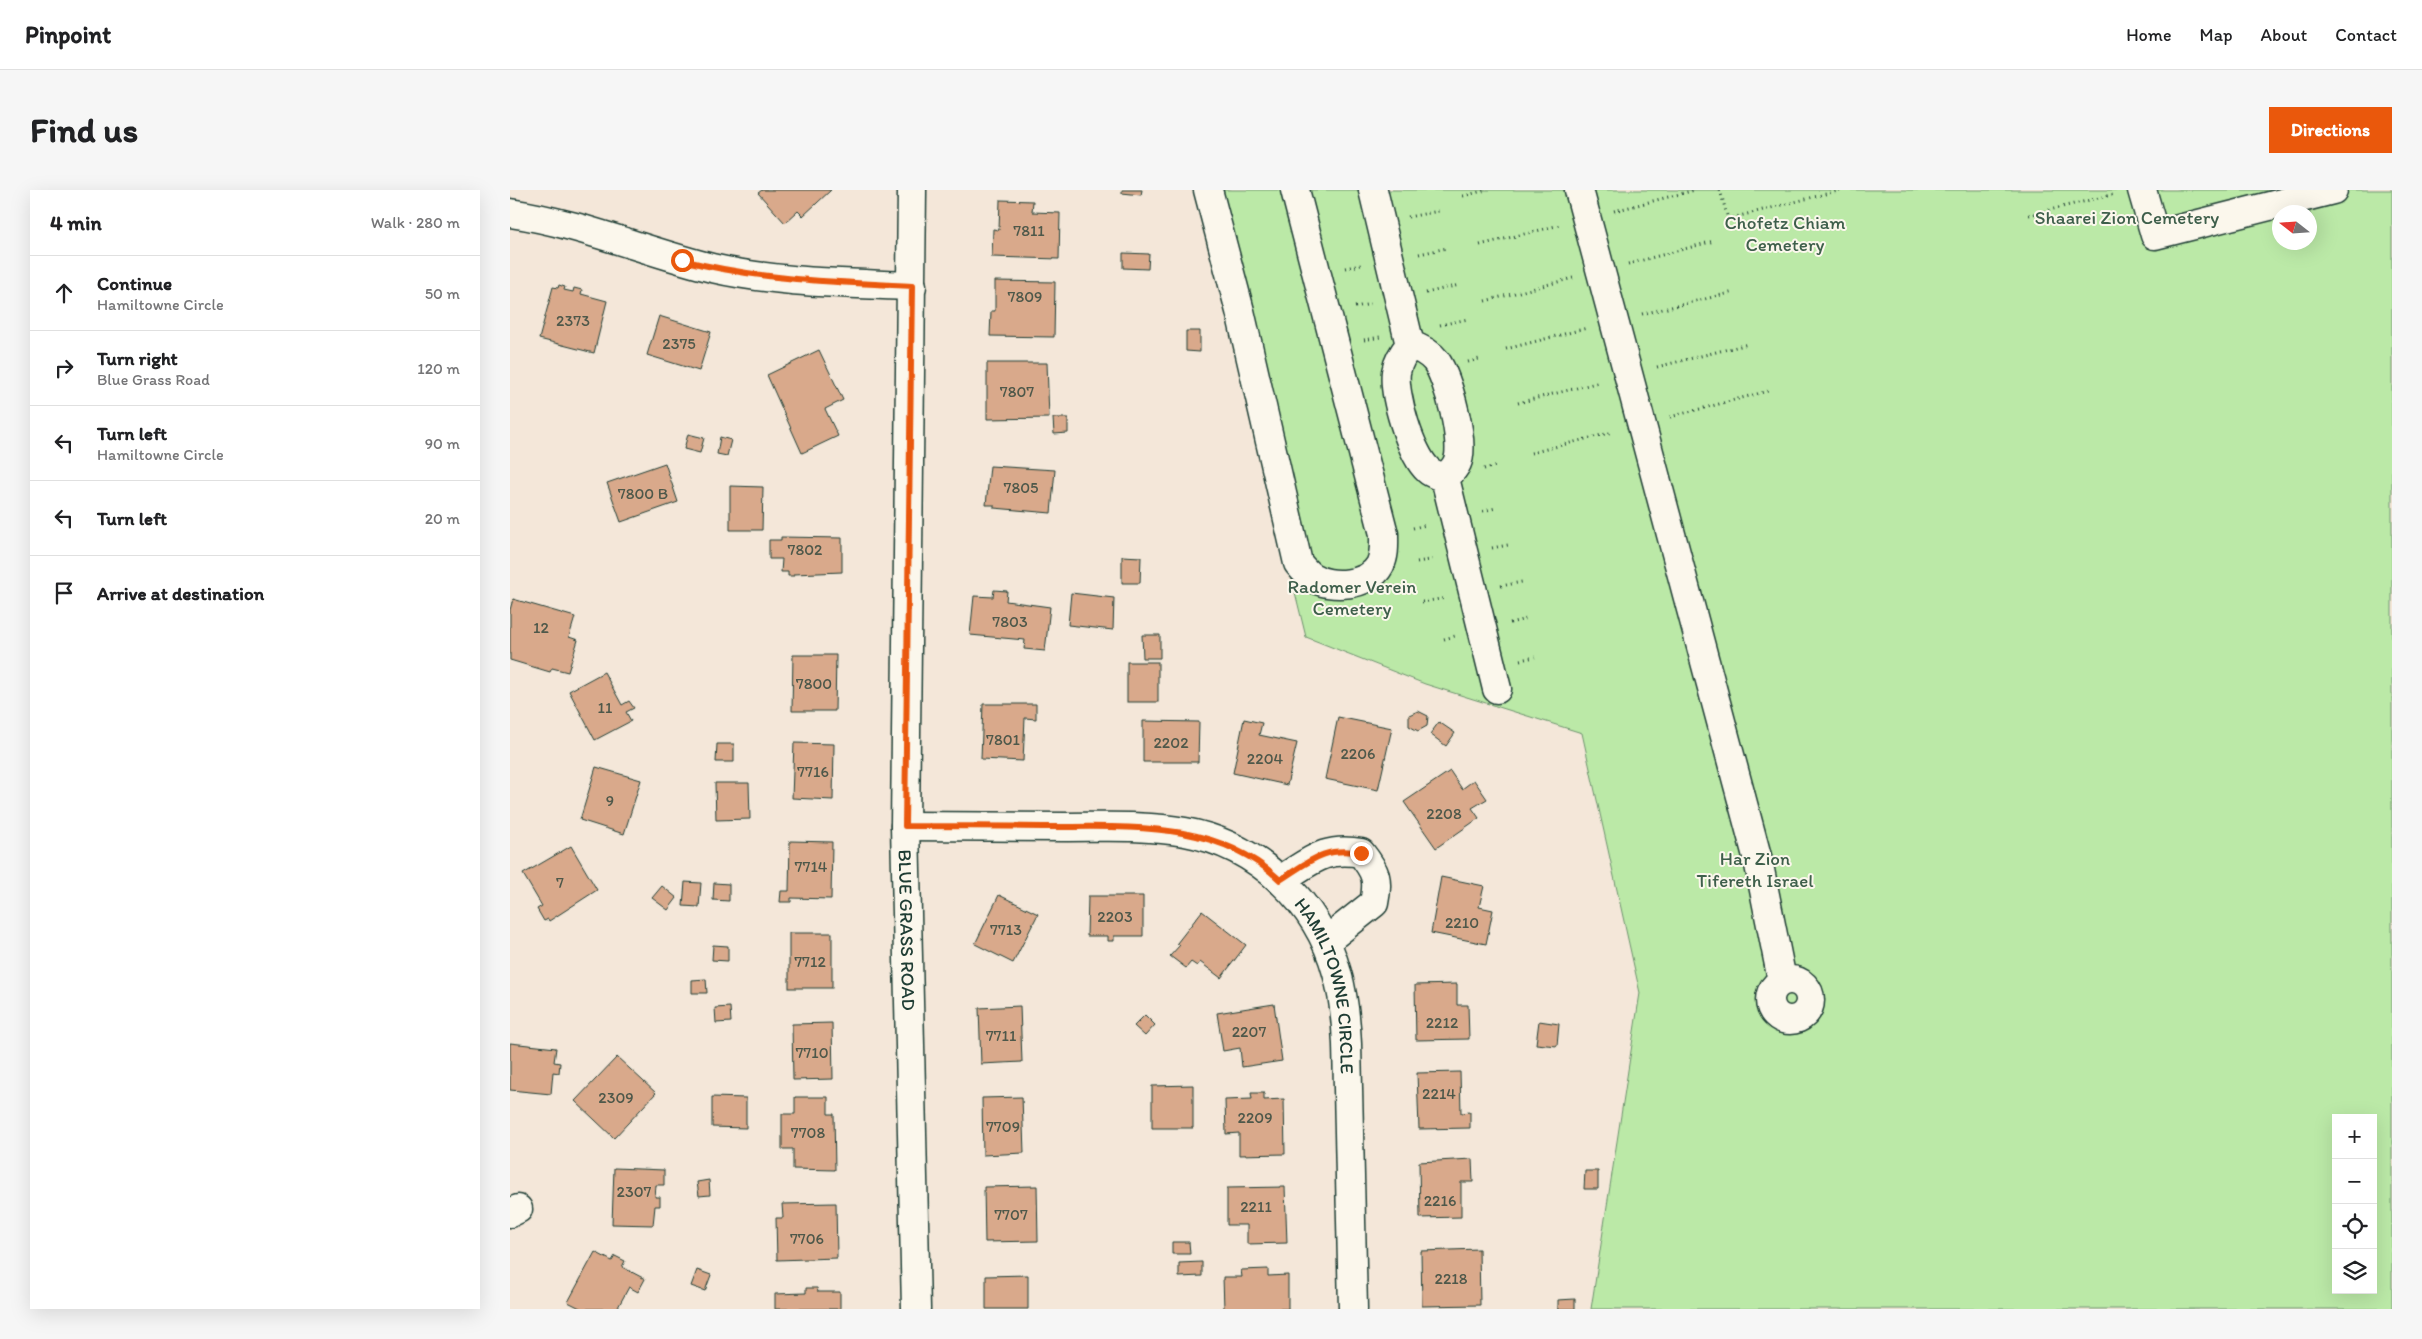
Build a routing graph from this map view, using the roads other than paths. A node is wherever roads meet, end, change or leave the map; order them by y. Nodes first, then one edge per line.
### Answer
1 (912, 190) edge
2 (1208, 190) edge
3 (1295, 190) edge
4 (1373, 190) edge
5 (1579, 190) edge
6 (2333, 190) edge
7 (2131, 191) edge
8 (510, 214) edge
9 (912, 286) junction
10 (1410, 345) junction
11 (1445, 478) junction
12 (1497, 689) dead end
13 (905, 826) junction
14 (1280, 880) junction
15 (1326, 941) junction
16 (1782, 980) dead end
17 (916, 1309) edge
18 (1353, 1309) edge

1 - 9 street, BLUE GRASS ROAD
2 - 3 street
4 - 10 street
5 - 16 street
6 - 7 street
8 - 9 street
9 - 13 street, BLUE GRASS ROAD
10 - 11 street
10 - 11 street
11 - 12 street
13 - 14 street, HAMILTOWNE CIRCLE
13 - 17 street, BLUE GRASS ROAD
14 - 15 street, HAMILTOWNE CIRCLE
14 - 15 street
15 - 18 street, HAMILTOWNE CIRCLE

